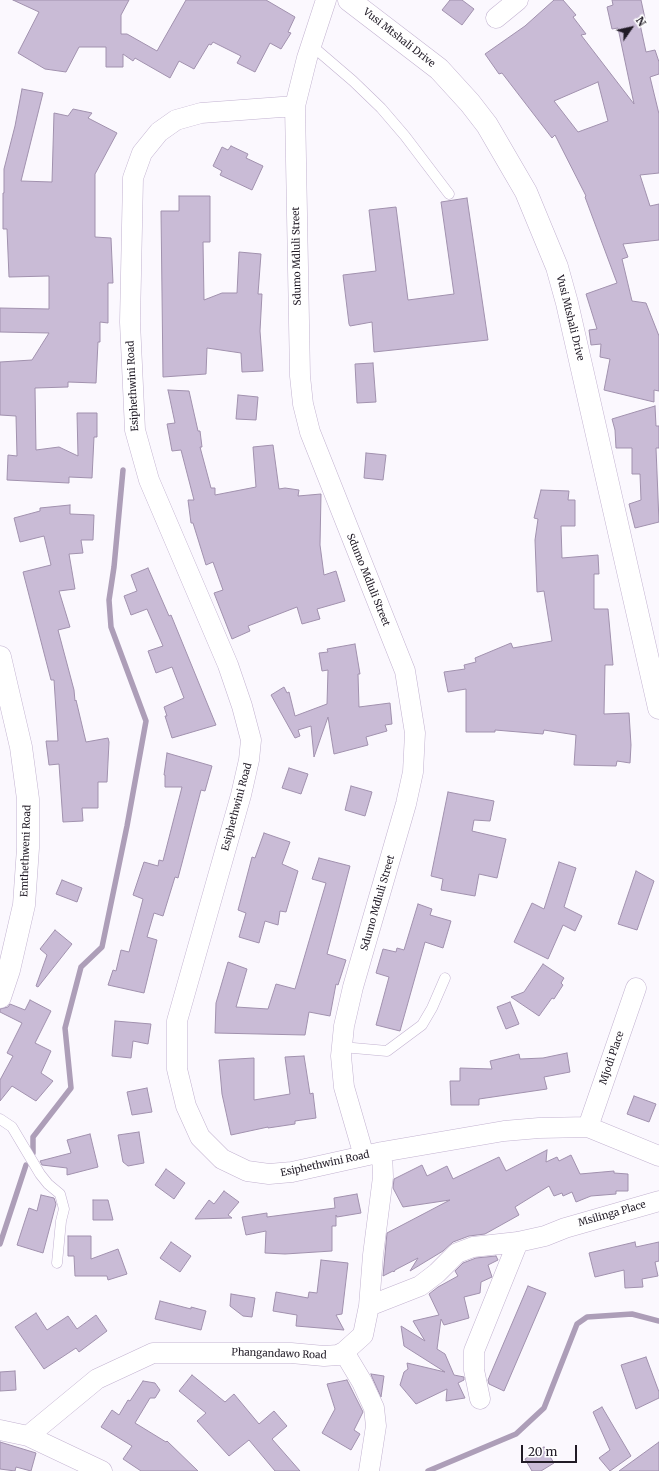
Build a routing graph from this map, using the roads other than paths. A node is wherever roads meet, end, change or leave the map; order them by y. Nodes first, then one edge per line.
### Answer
1 (326, 0) edge
2 (349, 0) edge
3 (518, 0) edge
4 (496, 18) dead end
5 (311, 45) junction
6 (295, 106) junction
7 (450, 194) dead end
8 (0, 657) edge
9 (659, 708) edge
10 (445, 978) dead end
11 (636, 988) dead end
12 (0, 997) edge
13 (342, 1047) junction
14 (0, 1119) edge
15 (588, 1127) junction
16 (373, 1154) junction
17 (659, 1156) edge
18 (659, 1201) edge
19 (518, 1242) junction
20 (57, 1264) dead end
21 (368, 1306) junction
22 (344, 1352) junction
23 (480, 1399) dead end
24 (0, 1430) edge
25 (28, 1436) junction
26 (102, 1471) edge
27 (369, 1471) edge

1 - 5 street, Sdumo Mdluli Street
2 - 9 street, Vusi Mtshali Drive
3 - 4 street
5 - 6 street, Sdumo Mdluli Street
5 - 7 lane
6 - 13 street, Sdumo Mdluli Street
6 - 16 street, Esiphethwini Road
8 - 12 street, Emthethweni Road
10 - 13 lane
11 - 15 street, Mjodi Place
13 - 16 street, Sdumo Mdluli Street
14 - 20 lane
15 - 16 street, Esiphethwini Road
15 - 17 street, Esiphethwini Road
16 - 21 street
18 - 19 street, Msilinga Place
19 - 21 street, Msilinga Place
19 - 23 street
21 - 22 street
22 - 25 street, Phangandawo Road
22 - 27 street
24 - 25 street
25 - 26 street

